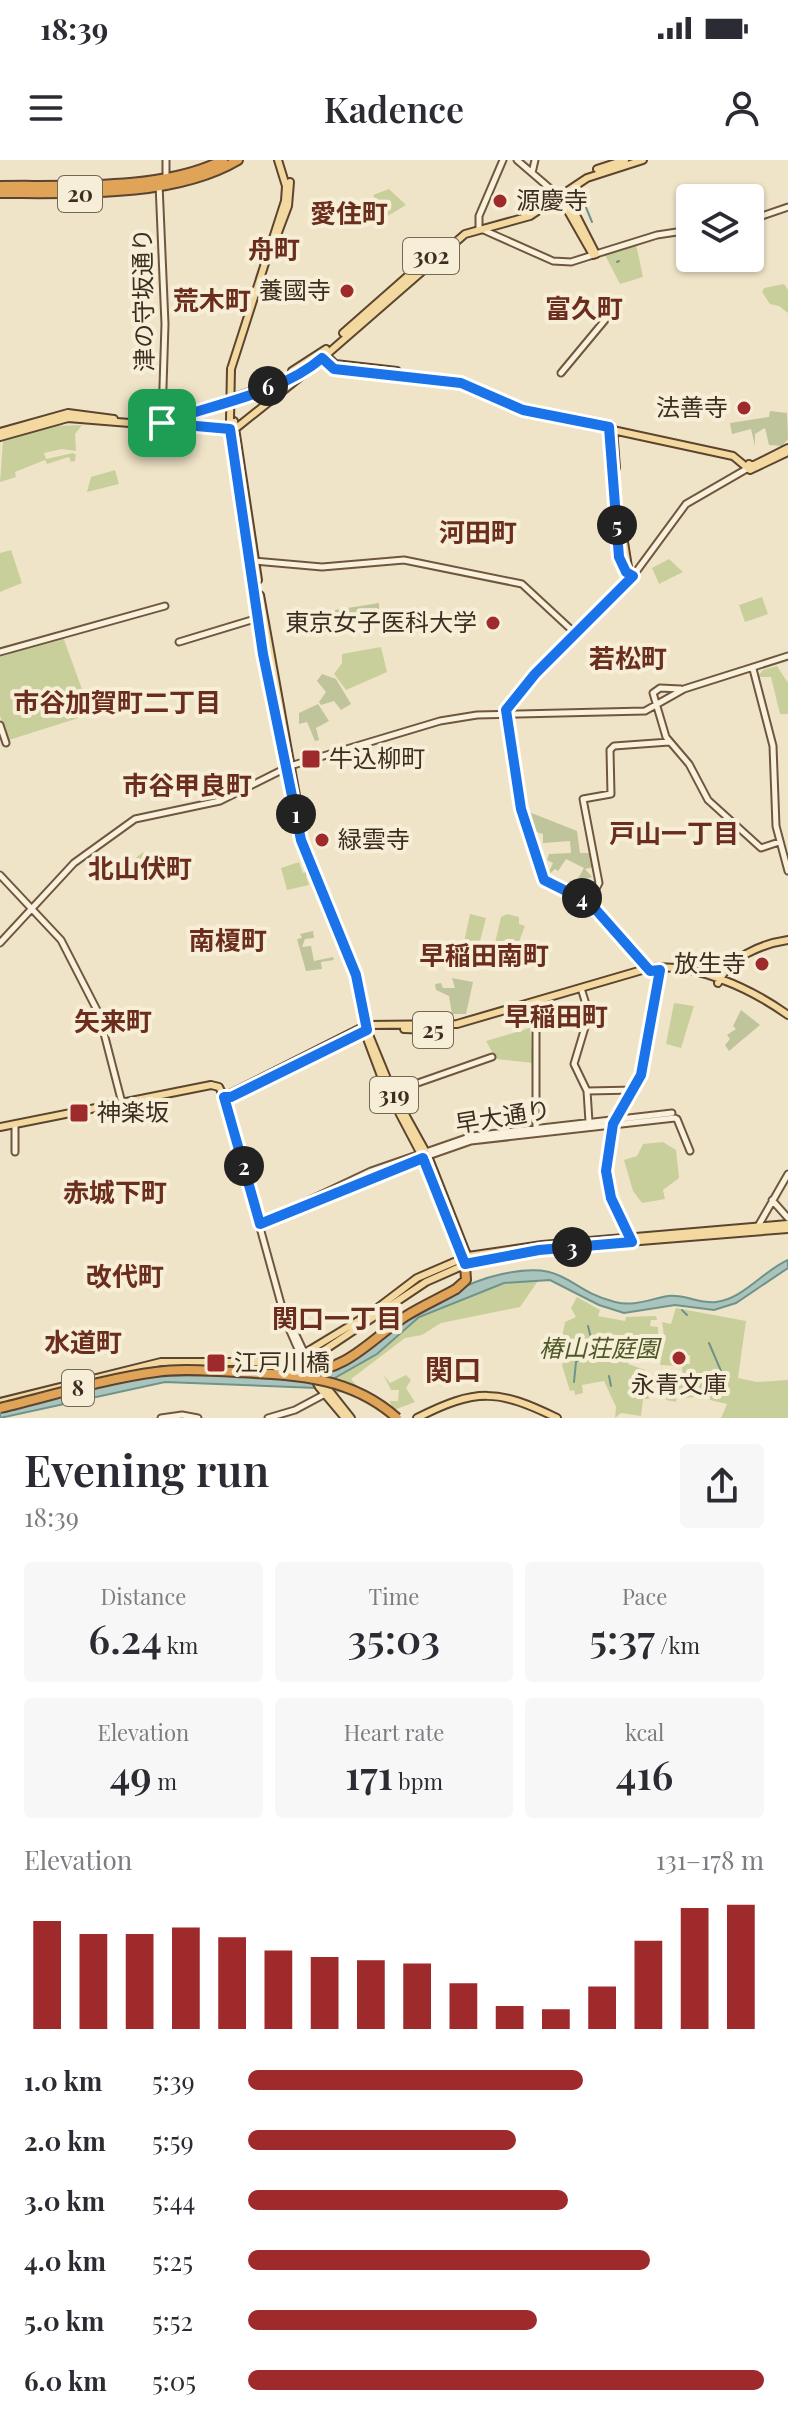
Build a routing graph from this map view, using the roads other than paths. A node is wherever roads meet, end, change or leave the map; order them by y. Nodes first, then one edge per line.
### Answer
1 (166, 160) edge
2 (223, 160) edge
3 (238, 160) edge
4 (280, 160) edge
5 (503, 160) edge
6 (517, 160) edge
7 (535, 160) edge
8 (625, 160) edge
9 (640, 160) edge
10 (532, 173) junction
11 (162, 179) junction
12 (0, 186) edge
13 (0, 193) edge
14 (559, 195) junction
15 (788, 207) edge
16 (764, 215) edge
17 (479, 226) junction
18 (676, 232) edge
19 (595, 254) junction
20 (620, 302) dead end
21 (322, 354) junction
22 (561, 373) dead end
23 (291, 377) junction
24 (171, 420) junction
25 (611, 427) junction
26 (233, 429) junction
27 (0, 434) edge
28 (788, 450) edge
29 (750, 468) junction
30 (253, 561) junction
31 (633, 576) junction
32 (165, 606) dead end
33 (260, 618) junction
34 (577, 635) junction
35 (179, 642) dead end
36 (0, 652) edge
37 (788, 656) edge
38 (753, 669) junction
39 (684, 689) junction
40 (659, 705) junction
41 (507, 714) junction
42 (0, 725) edge
43 (669, 742) junction
44 (6, 743) dead end
45 (288, 767) junction
46 (301, 840) junction
47 (779, 842) junction
48 (788, 871) edge
49 (2, 880) edge
50 (589, 902) junction
51 (32, 908) junction
52 (788, 940) edge
53 (0, 943) edge
54 (660, 968) junction
55 (650, 969) junction
56 (719, 981) junction
57 (582, 989) junction
58 (530, 1004) junction
59 (788, 1017) edge
60 (367, 1028) junction
61 (492, 1057) dead end
62 (635, 1090) junction
63 (587, 1091) junction
64 (390, 1092) junction
65 (224, 1097) junction
66 (122, 1103) junction
67 (615, 1121) junction
68 (589, 1125) junction
69 (15, 1126) junction
70 (0, 1127) edge
71 (537, 1131) junction
72 (690, 1151) dead end
73 (15, 1152) dead end
74 (424, 1155) junction
75 (788, 1174) edge
76 (772, 1200) junction
77 (788, 1223) edge
78 (260, 1224) junction
79 (757, 1228) junction
80 (630, 1239) junction
81 (466, 1260) junction
82 (305, 1359) junction
83 (278, 1374) junction
84 (322, 1386) junction
85 (325, 1394) junction
86 (0, 1407) edge
87 (161, 1418) edge
88 (198, 1418) edge
89 (268, 1418) edge
90 (345, 1418) edge
91 (351, 1418) edge
92 (394, 1418) edge
93 (417, 1418) edge
94 (557, 1418) edge

1 - 11 street, 津の守坂通り
2 - 11 highway, 20
3 - 11 highway, 20
4 - 26 main road, 319, bridge
5 - 17 street
6 - 10 street
7 - 10 street
8 - 14 main road, 302
9 - 14 main road, 302
10 - 14 street
11 - 12 highway, 20
11 - 13 highway, 20
11 - 24 street, 津の守坂通り
14 - 17 main road, 302
14 - 19 main road
15 - 16 street
17 - 19 street
17 - 21 main road, 302
18 - 19 street
20 - 22 street
21 - 23 main road, 302
21 - 23 main road, 302
21 - 25 main road
23 - 24 main road, 302
23 - 24 main road, 302
23 - 26 main road, 302
24 - 26 main road, 302
24 - 27 main road, 302
25 - 29 main road
25 - 31 main road
26 - 30 main road, 319
28 - 29 main road
28 - 29 main road
29 - 31 street
30 - 33 main road, 319
30 - 34 street
31 - 34 street
32 - 36 street
33 - 35 street
33 - 45 main road, 319
34 - 41 street
37 - 38 street
38 - 39 street
38 - 47 street
39 - 40 street
39 - 40 street
40 - 41 street
40 - 43 street
41 - 45 street
41 - 50 street
42 - 44 street
43 - 47 street
43 - 50 street
45 - 46 main road, 319
45 - 46 main road, 319
45 - 51 street
46 - 60 main road, 319
47 - 48 street
49 - 51 street
50 - 55 street
51 - 53 street
51 - 66 street
52 - 56 main road
54 - 55 main road, 25
54 - 56 main road, 25
54 - 62 street
55 - 57 main road, 25
56 - 59 main road, 25
57 - 58 main road, 25
57 - 63 street
58 - 60 main road, 25
58 - 71 street
60 - 64 main road, 319
60 - 65 main road, 25
61 - 64 street
62 - 63 street
62 - 67 street
63 - 68 street
64 - 74 main road, 319
65 - 66 main road
65 - 78 street
66 - 69 main road
67 - 68 street, 早大通り
67 - 72 street, 早大通り
67 - 80 street
68 - 71 street, 早大通り
69 - 70 main road
69 - 73 street
71 - 74 street, 早大通り
74 - 78 street, 早大通り
74 - 81 main road, 319
75 - 76 street
76 - 77 street
76 - 79 street
77 - 79 main road, 8
78 - 82 street
79 - 80 main road, 8
80 - 81 main road, 8
81 - 82 main road, 8
81 - 83 highway, bridge
82 - 84 main road, bridge
82 - 86 main road, 8
83 - 86 highway, bridge
83 - 92 highway, bridge
84 - 85 main road
84 - 91 main road
85 - 89 street
85 - 90 main road
86 - 92 highway, bridge
87 - 88 street
93 - 94 main road

